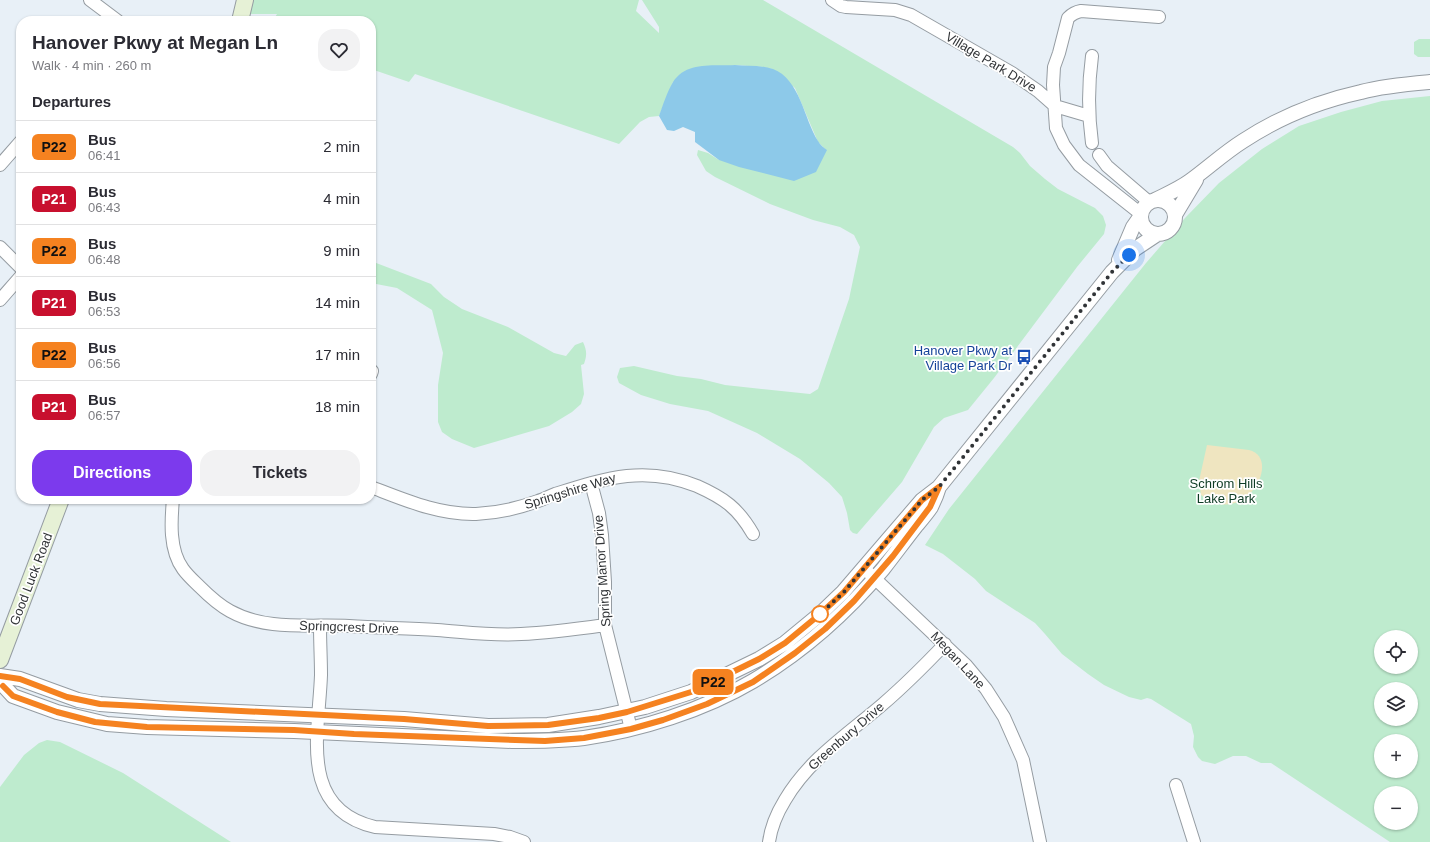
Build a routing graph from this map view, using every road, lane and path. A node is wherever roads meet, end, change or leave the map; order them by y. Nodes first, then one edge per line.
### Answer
1 (90, 0) edge
2 (245, 0) edge
3 (832, 0) edge
4 (111, 16) edge
5 (241, 16) edge
6 (1159, 17) dead end
7 (1092, 56) dead end
8 (1430, 82) edge
9 (1055, 106) junction
10 (1089, 116) junction
11 (1092, 143) dead end
12 (16, 147) edge
13 (1099, 155) dead end
14 (0, 165) edge
15 (1205, 169) junction
16 (1152, 201) junction
17 (1175, 215) junction
18 (1140, 216) junction
19 (1156, 235) junction
20 (0, 247) edge
21 (16, 263) edge
22 (1112, 272) junction
23 (16, 282) edge
24 (0, 300) edge
25 (591, 483) junction
26 (939, 487) junction
27 (376, 489) edge
28 (60, 504) edge
29 (172, 504) edge
30 (753, 534) dead end
31 (864, 568) junction
32 (875, 578) junction
33 (605, 625) junction
34 (320, 626) junction
35 (945, 644) junction
36 (0, 660) edge
37 (0, 676) edge
38 (0, 682) edge
39 (627, 712) junction
40 (318, 715) junction
41 (631, 729) junction
42 (317, 732) junction
43 (1176, 785) dead end
44 (524, 842) edge
45 (769, 842) edge
46 (1040, 842) edge
47 (1194, 842) edge

1 - 4 street
2 - 5 main road
3 - 9 street, Village Park Drive
6 - 9 street
7 - 10 street
8 - 15 street
9 - 10 street
9 - 18 street
10 - 11 street
12 - 14 street
13 - 16 street
15 - 16 street
15 - 17 street
16 - 17 street
16 - 18 street
17 - 19 street
18 - 19 street
18 - 22 street
19 - 22 street
20 - 21 street
22 - 26 street
23 - 24 street
25 - 27 street, Springshire Way
25 - 30 street, Springshire Way
25 - 33 street, Spring Manor Drive
26 - 31 street
26 - 32 street
28 - 36 main road, Good Luck Road
29 - 34 street, Springcrest Drive
31 - 32 street, Megan Lane
31 - 39 street
32 - 35 street, Megan Lane
32 - 41 street
33 - 34 street, Springcrest Drive
33 - 39 street, Spring Manor Drive
34 - 40 street
35 - 45 street, Greenbury Drive
35 - 46 street, Megan Lane
37 - 40 street
38 - 42 street
39 - 40 street
39 - 41 street, Spring Manor Drive
40 - 42 street
41 - 42 street
42 - 44 street
43 - 47 street

